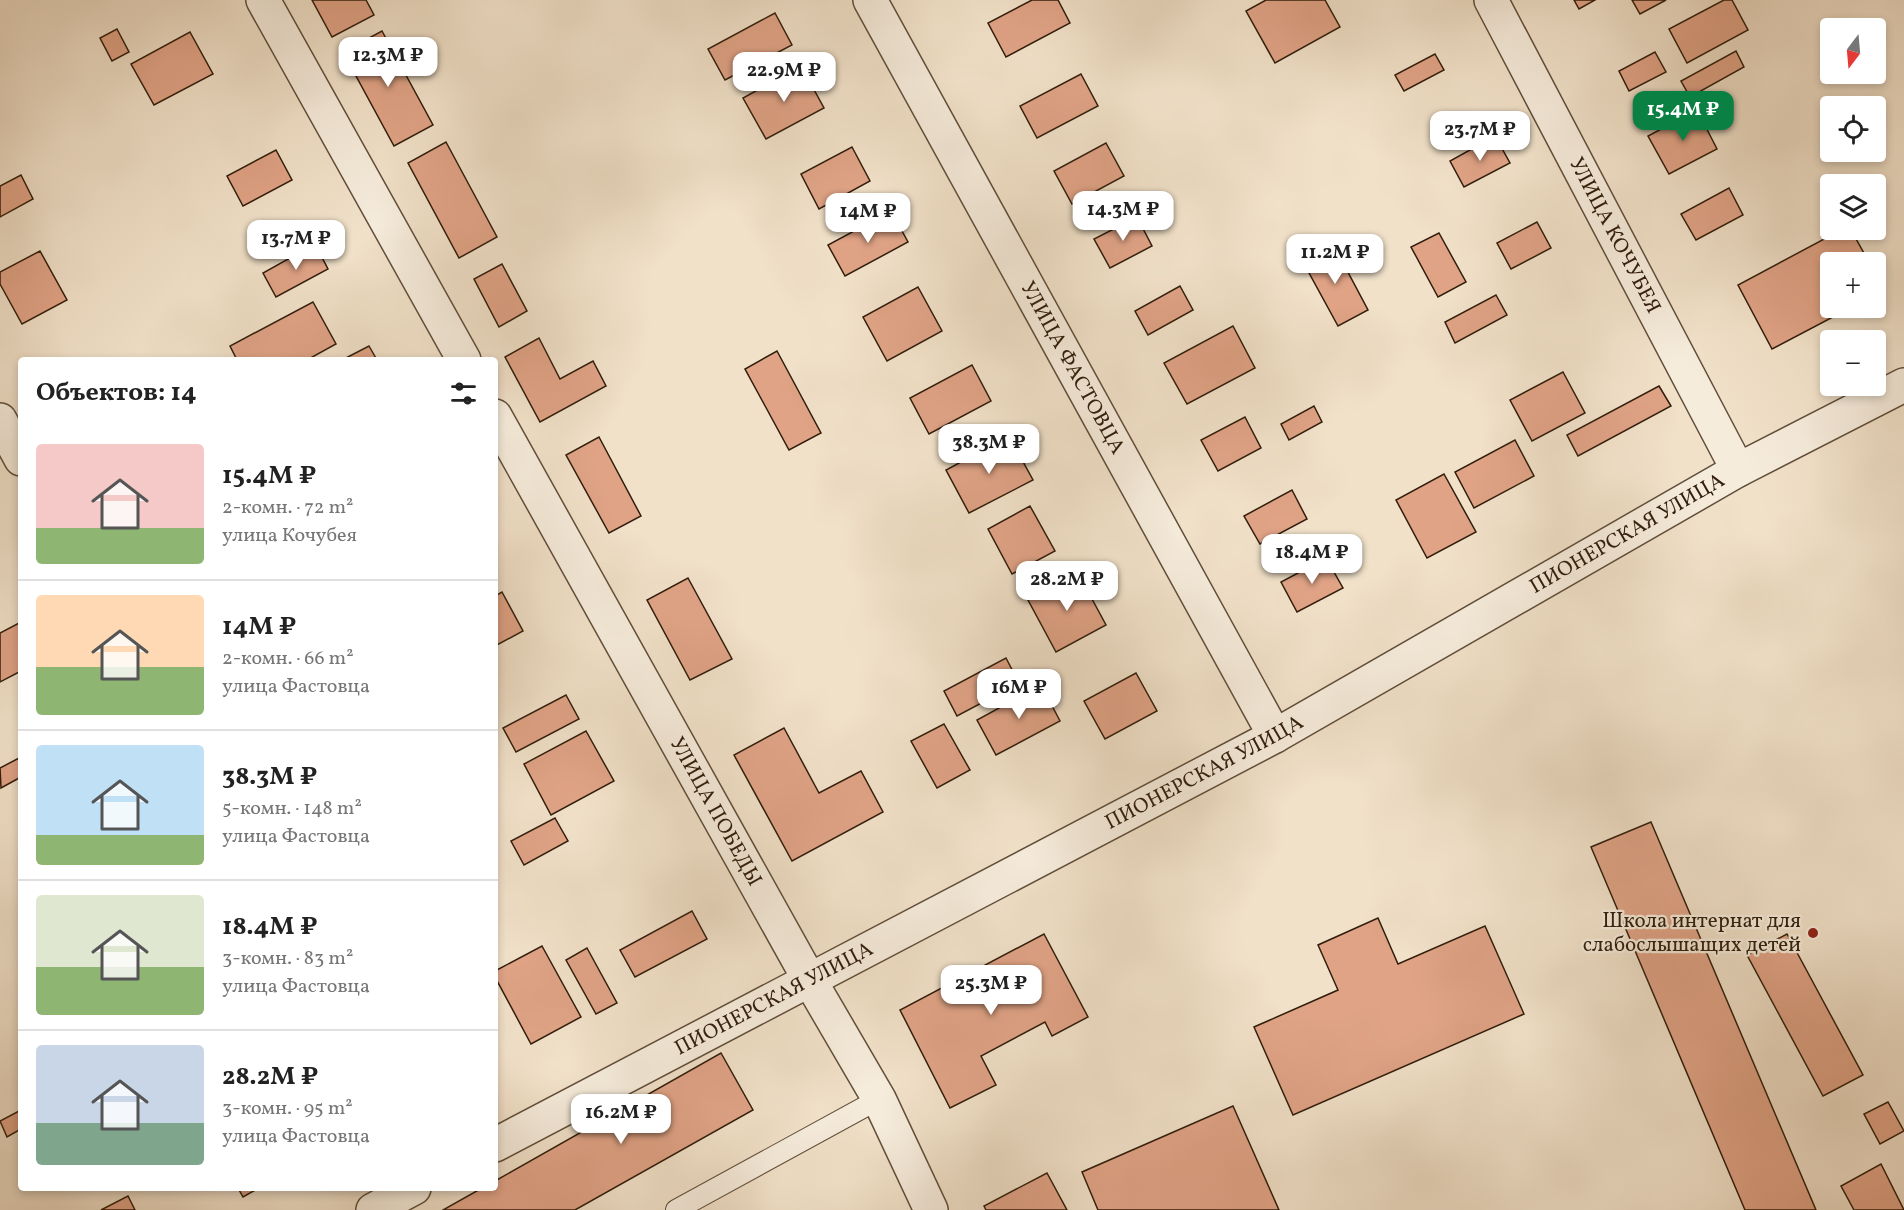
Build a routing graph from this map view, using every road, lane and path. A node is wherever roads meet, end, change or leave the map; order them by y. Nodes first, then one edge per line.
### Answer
1 (263, 0) edge
2 (870, 0) edge
3 (1491, 0) edge
4 (462, 357) edge
5 (1904, 385) edge
6 (0, 420) edge
7 (498, 421) edge
8 (18, 453) edge
9 (1738, 470) junction
10 (1275, 736) junction
11 (809, 979) junction
12 (879, 1099) junction
13 (498, 1143) edge
14 (676, 1210) edge
15 (931, 1210) edge

1 - 4 street
2 - 10 street, УЛИЦА ФАСТОВЦА
3 - 9 street, УЛИЦА КОЧУБЕЯ
5 - 9 street, ПИОНЕРСКАЯ УЛИЦА
6 - 8 street
7 - 11 street, УЛИЦА ПОБЕДЫ
9 - 10 street, ПИОНЕРСКАЯ УЛИЦА
10 - 11 street, ПИОНЕРСКАЯ УЛИЦА
11 - 12 street, УЛИЦА ПОБЕДЫ
11 - 13 street, ПИОНЕРСКАЯ УЛИЦА
12 - 14 lane
12 - 15 street, УЛИЦА ПОБЕДЫ

